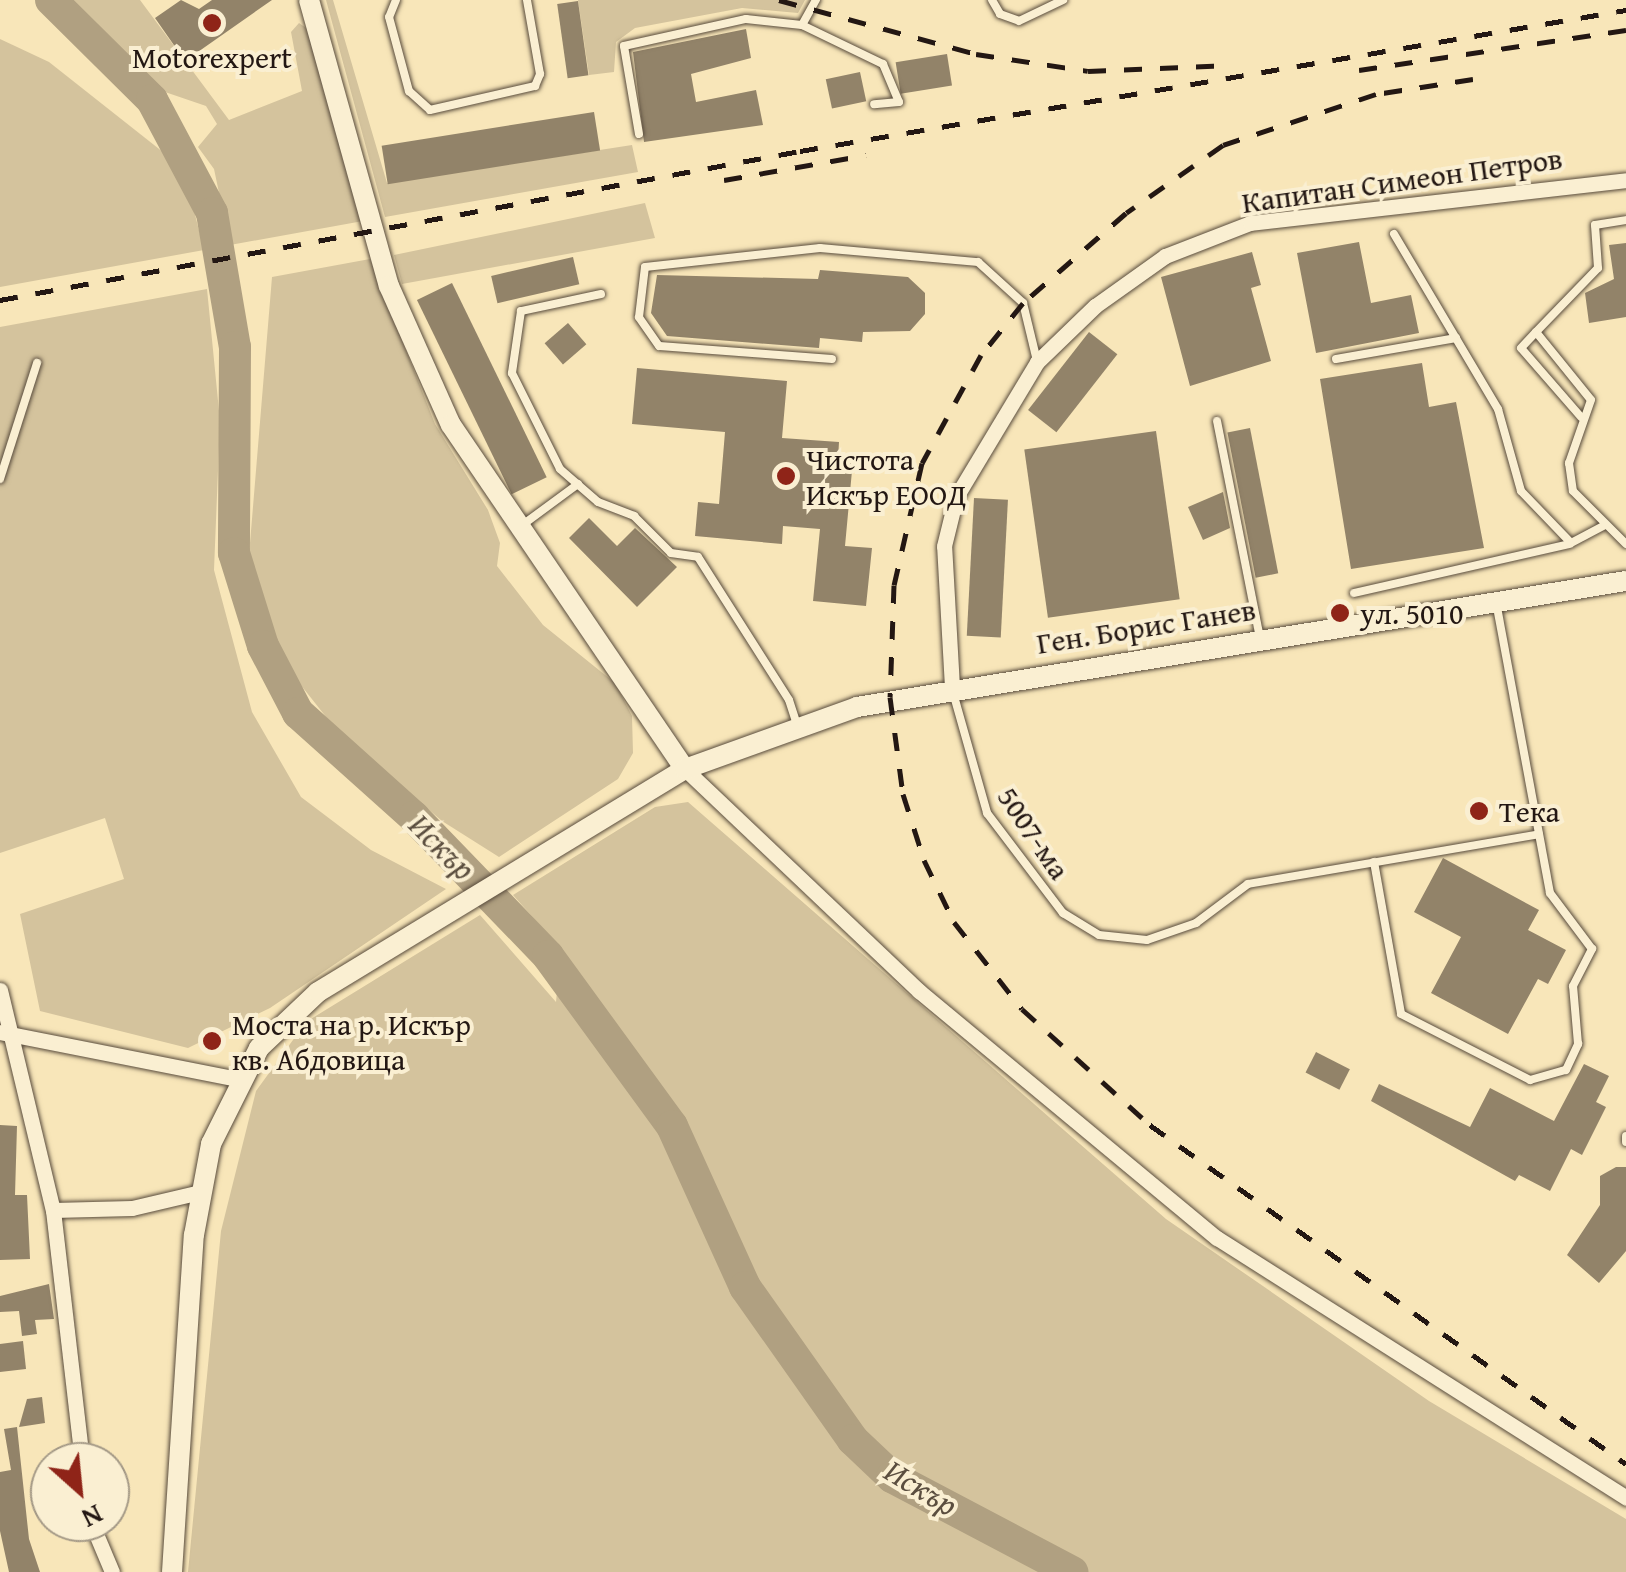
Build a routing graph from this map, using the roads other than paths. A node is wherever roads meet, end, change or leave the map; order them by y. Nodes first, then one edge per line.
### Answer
1 (308, 0) edge
2 (396, 0) edge
3 (527, 0) edge
4 (816, 0) edge
5 (992, 0) edge
6 (1063, 0) edge
7 (802, 24) junction
8 (874, 104) dead end
9 (640, 134) dead end
10 (1626, 180) edge
11 (1626, 220) edge
12 (1394, 234) dead end
13 (601, 294) dead end
14 (1536, 332) junction
15 (1456, 338) junction
16 (1336, 359) dead end
17 (832, 360) dead end
18 (1037, 362) junction
19 (37, 363) dead end
20 (1581, 417) junction
21 (1216, 421) dead end
22 (0, 480) edge
23 (578, 484) junction
24 (1605, 525) junction
25 (518, 528) junction
26 (1571, 544) junction
27 (1626, 544) edge
28 (1626, 582) edge
29 (1354, 592) dead end
30 (1496, 602) junction
31 (1260, 639) junction
32 (952, 687) junction
33 (798, 728) junction
34 (685, 769) junction
35 (1538, 834) junction
36 (1374, 862) junction
37 (0, 990) edge
38 (8, 1033) edge
39 (238, 1079) junction
40 (200, 1192) junction
41 (53, 1210) junction
42 (80, 1442) edge
43 (1626, 1498) edge
44 (99, 1542) edge
45 (112, 1572) edge
46 (172, 1572) edge

1 - 25 street
2 - 3 lane
4 - 7 lane
5 - 6 lane
7 - 8 lane
7 - 9 lane
10 - 18 street, Капитан Симеон Петров
11 - 14 lane
12 - 15 lane
13 - 23 lane
14 - 20 lane
14 - 20 lane
15 - 16 lane
15 - 26 lane
17 - 18 lane
18 - 32 street, Капитан Симеон Петров
19 - 22 lane
20 - 24 lane
21 - 31 lane
23 - 25 lane
23 - 33 lane
24 - 26 lane
24 - 27 lane
25 - 34 street
26 - 29 lane
28 - 30 street, Ген. Борис Ганев
30 - 31 street, Ген. Борис Ганев
30 - 35 lane
31 - 32 street, Ген. Борис Ганев
32 - 33 street, Ген. Борис Ганев
32 - 36 lane, 5007-ма
33 - 34 street, Ген. Борис Ганев
34 - 39 street, Ген. Борис Ганев
34 - 43 street
35 - 36 lane
35 - 36 lane
37 - 38 street
38 - 39 street
38 - 41 street
39 - 40 street, Ген. Борис Ганев
40 - 41 street
40 - 46 street, Ген. Борис Ганев
41 - 42 street
44 - 45 street

